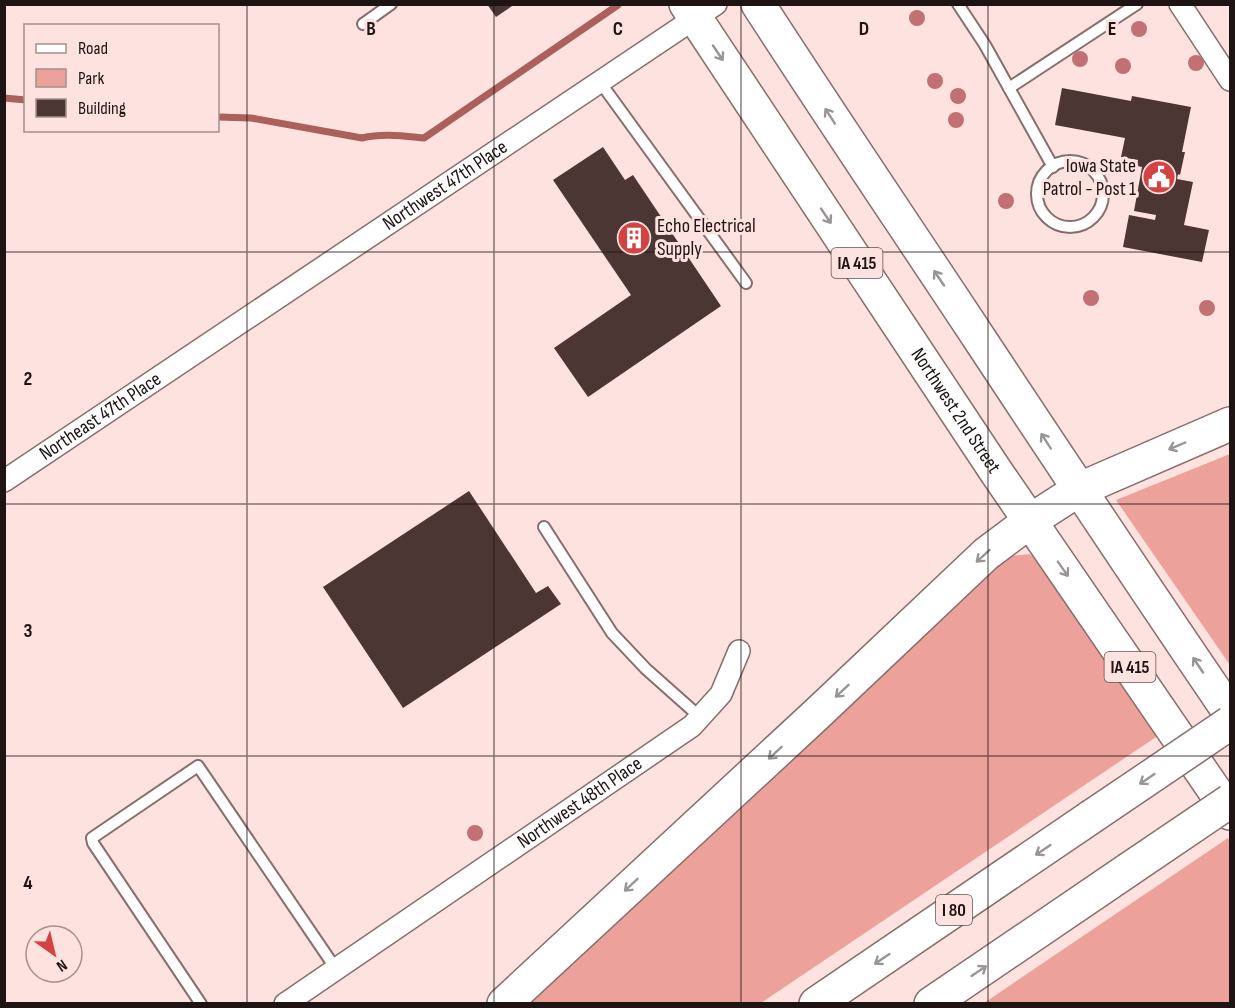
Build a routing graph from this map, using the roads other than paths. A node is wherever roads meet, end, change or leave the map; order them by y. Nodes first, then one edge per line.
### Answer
1 (392, 4) edge
2 (758, 4) edge
3 (958, 4) edge
4 (1137, 4) edge
5 (1180, 4) edge
6 (699, 9) edge
7 (363, 24) dead end
8 (1230, 80) edge
9 (600, 82) junction
10 (1009, 88) junction
11 (1053, 166) junction
12 (746, 283) dead end
13 (196, 354) joint
14 (1230, 424) edge
15 (4, 481) edge
16 (1078, 490) junction
17 (1030, 521) junction
18 (544, 527) dead end
19 (739, 651) dead end
20 (1230, 713) edge
21 (700, 717) junction
22 (1230, 723) edge
23 (1230, 801) edge
24 (1230, 813) edge
25 (336, 969) junction
26 (201, 1004) edge
27 (285, 1004) edge
28 (504, 1004) edge
29 (816, 1004) edge
30 (931, 1004) edge

1 - 7 lane
16 -> 2 main road, IA 415
3 - 10 lane
4 - 10 lane
5 - 8 street
6 - 9 street, Northwest 47th Place
6 -> 17 main road, Northwest 2nd Street / IA 415
9 - 12 lane
9 - 13 street, Northwest 47th Place
10 - 11 lane
11 - 11 lane
13 - 15 street, Northeast 47th Place
14 -> 16 main road
16 - 17 main road
20 -> 16 main road, IA 415
17 -> 24 main road, Northwest 2nd Street / IA 415
17 -> 28 main road
18 - 21 lane
19 - 21 street, Northwest 48th Place
21 - 25 street, Northwest 48th Place
22 -> 29 main road, I 80, bridge
30 -> 23 main road, bridge
25 - 26 lane
25 - 27 street, Northwest 48th Place

